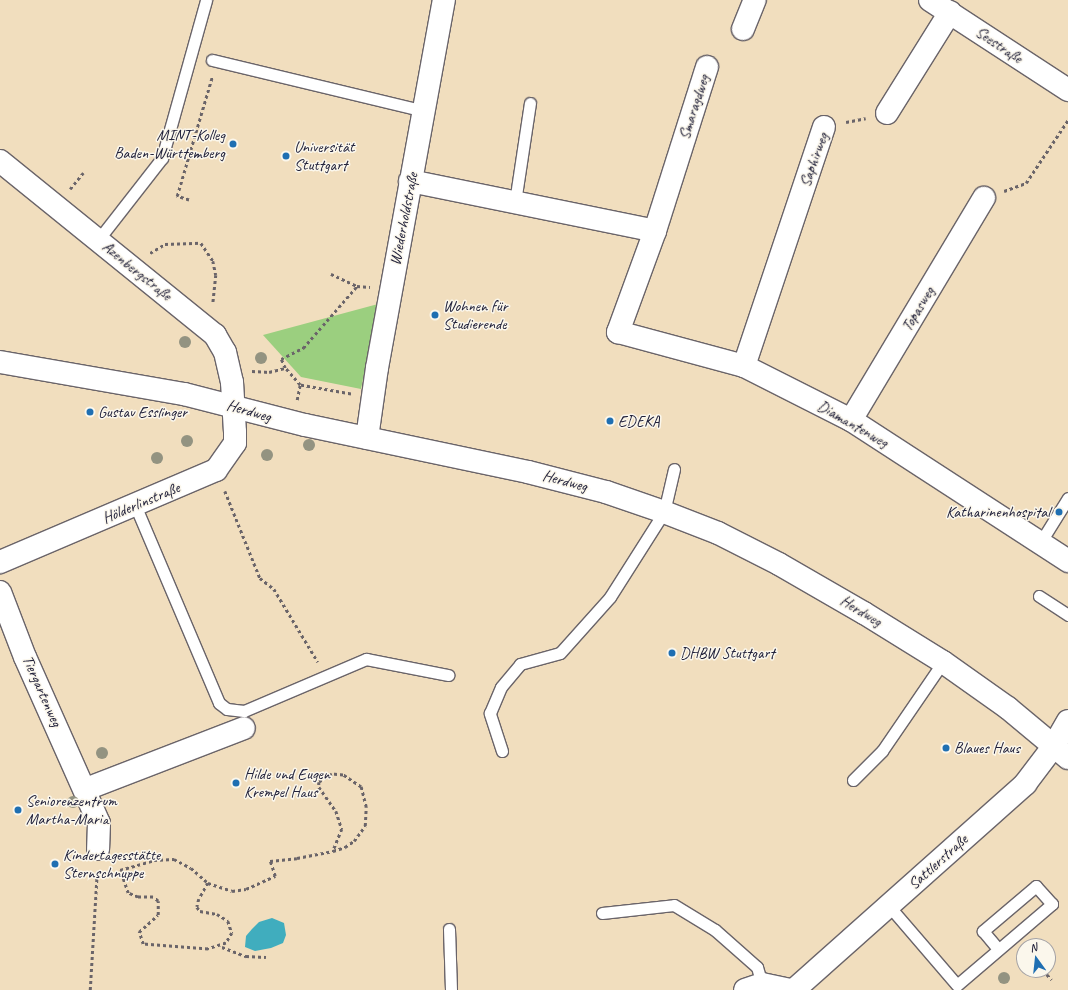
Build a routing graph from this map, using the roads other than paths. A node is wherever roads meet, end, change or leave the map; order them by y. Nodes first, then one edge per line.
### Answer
1 (206, 0) edge
2 (444, 0) edge
3 (755, 0) edge
4 (930, 0) edge
5 (950, 12) junction
6 (743, 29) dead end
7 (214, 61) road end
8 (707, 67) dead end
9 (1068, 90) edge
10 (530, 103) dead end
11 (425, 111) junction
12 (887, 113) road end
13 (824, 127) road end
14 (0, 161) edge
15 (410, 181) junction
16 (984, 198) dead end
17 (514, 202) junction
18 (655, 231) junction
19 (98, 240) junction
20 (618, 332) joint
21 (0, 362) edge
22 (744, 366) junction
23 (235, 406) junction
24 (851, 420) junction
25 (367, 438) junction
26 (674, 469) dead end
27 (1068, 498) edge
28 (135, 505) junction
29 (664, 512) junction
30 (1040, 543) junction
31 (1068, 561) edge
32 (0, 562) edge
33 (0, 592) edge
34 (1040, 596) dead end
35 (1068, 615) edge
36 (943, 662) junction
37 (448, 675) dead end
38 (1068, 721) edge
39 (244, 728) dead end
40 (502, 751) dead end
41 (1061, 752) edge
42 (853, 780) dead end
43 (86, 789) junction
44 (98, 849) road end
45 (889, 906) junction
46 (602, 913) dead end
47 (449, 929) dead end
48 (998, 949) junction
49 (754, 987) edge
50 (450, 990) edge
51 (790, 990) edge
52 (794, 990) edge

1 - 19 lane
2 - 11 street, Wiederholdstraße
3 - 6 street
4 - 5 street, Seestraße
5 - 9 street, Seestraße
5 - 12 street
7 - 11 lane
8 - 18 street, Smaragdweg
10 - 17 lane
11 - 15 street, Wiederholdstraße
13 - 22 street, Saphirweg
14 - 19 street, Azenbergstraße
15 - 17 street
15 - 25 street, Wiederholdstraße
16 - 24 street, Topasweg
17 - 18 street
18 - 20 street, Smaragdweg
19 - 23 street, Azenbergstraße
20 - 22 street, Diamantenweg
21 - 23 street, Herdweg
22 - 24 street, Diamantenweg
23 - 25 street, Herdweg
23 - 28 street, Hölderlinstraße
24 - 30 street, Diamantenweg
25 - 29 street, Herdweg
26 - 29 lane
27 - 30 lane
28 - 32 street, Hölderlinstraße
28 - 37 lane
29 - 36 street, Herdweg
29 - 40 lane
30 - 31 street, Diamantenweg
33 - 43 street, Tiergartenweg
34 - 35 lane
36 - 41 street, Herdweg
36 - 42 lane
38 - 41 street, Sattlerstraße
39 - 43 street
41 - 45 street, Sattlerstraße
43 - 44 street, Tiergartenweg
45 - 48 lane
45 - 52 street, Sattlerstraße
46 - 49 lane
47 - 50 lane
48 - 48 lane
49 - 51 street

